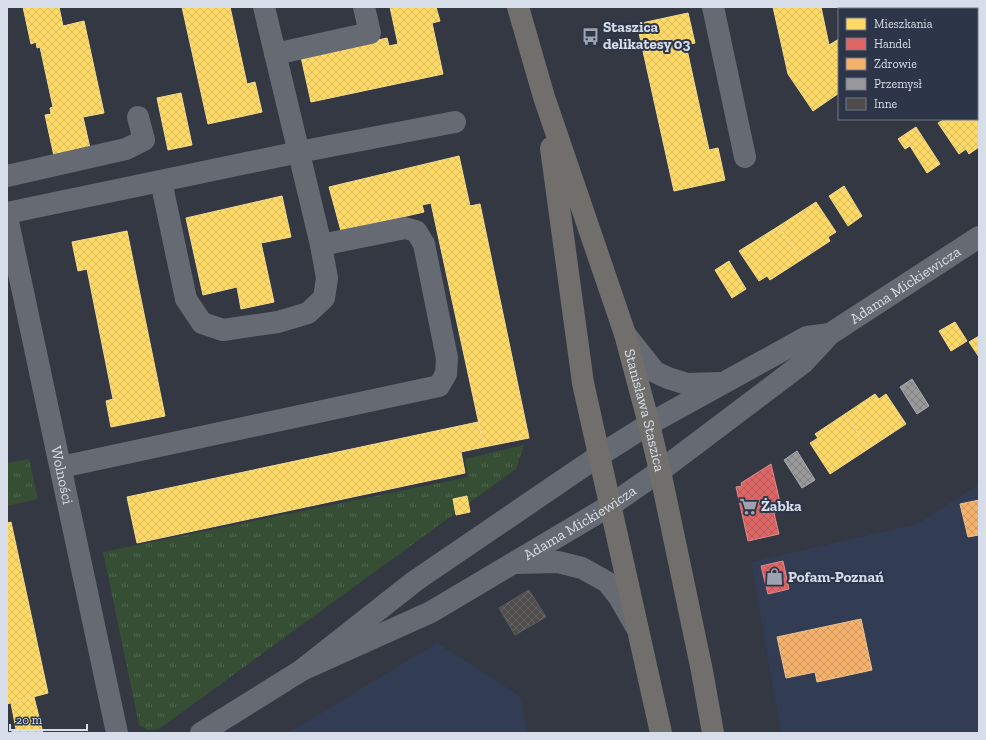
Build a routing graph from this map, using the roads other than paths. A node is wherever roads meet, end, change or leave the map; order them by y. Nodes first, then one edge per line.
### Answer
1 (264, 7) edge
2 (364, 7) edge
3 (518, 7) edge
4 (713, 7) edge
5 (275, 54) junction
6 (544, 97) junction
7 (138, 117) dead end
8 (455, 122) dead end
9 (299, 152) junction
10 (745, 157) dead end
11 (7, 176) edge
12 (161, 181) junction
13 (7, 213) edge
14 (7, 217) edge
15 (979, 237) edge
16 (321, 245) junction
17 (625, 334) junction
18 (830, 334) junction
19 (725, 382) junction
20 (649, 424) junction
21 (600, 455) junction
22 (61, 467) junction
23 (660, 471) junction
24 (611, 505) junction
25 (514, 563) junction
26 (639, 632) junction
27 (302, 670) junction
28 (117, 733) edge
29 (201, 733) edge
30 (661, 733) edge
31 (713, 733) edge

1 - 5 street
2 - 5 street
3 - 6 main road, Stanisława Staszica
4 - 10 street
5 - 9 street
6 - 17 main road, Stanisława Staszica
6 - 21 main road, Stanisława Staszica
7 - 11 street
8 - 9 street
9 - 12 street
9 - 16 street
12 - 13 street
12 - 16 street
14 - 22 street, Wolności
15 - 18 street, Adama Mickiewicza
16 - 22 street
17 - 19 street, Adama Mickiewicza
17 - 20 main road, Stanisława Staszica
18 - 19 street, Adama Mickiewicza
18 - 23 street, Adama Mickiewicza
19 - 20 street, Adama Mickiewicza
20 - 21 street, Adama Mickiewicza
20 - 23 main road, Stanisława Staszica
21 - 24 main road, Stanisława Staszica
21 - 27 street, Adama Mickiewicza
22 - 28 street, Wolności
23 - 24 street, Adama Mickiewicza
23 - 31 main road, Stanisława Staszica
24 - 25 street, Adama Mickiewicza
24 - 26 main road, Stanisława Staszica
25 - 26 street
25 - 27 street, Adama Mickiewicza
26 - 30 main road, Stanisława Staszica
27 - 29 street, Adama Mickiewicza

